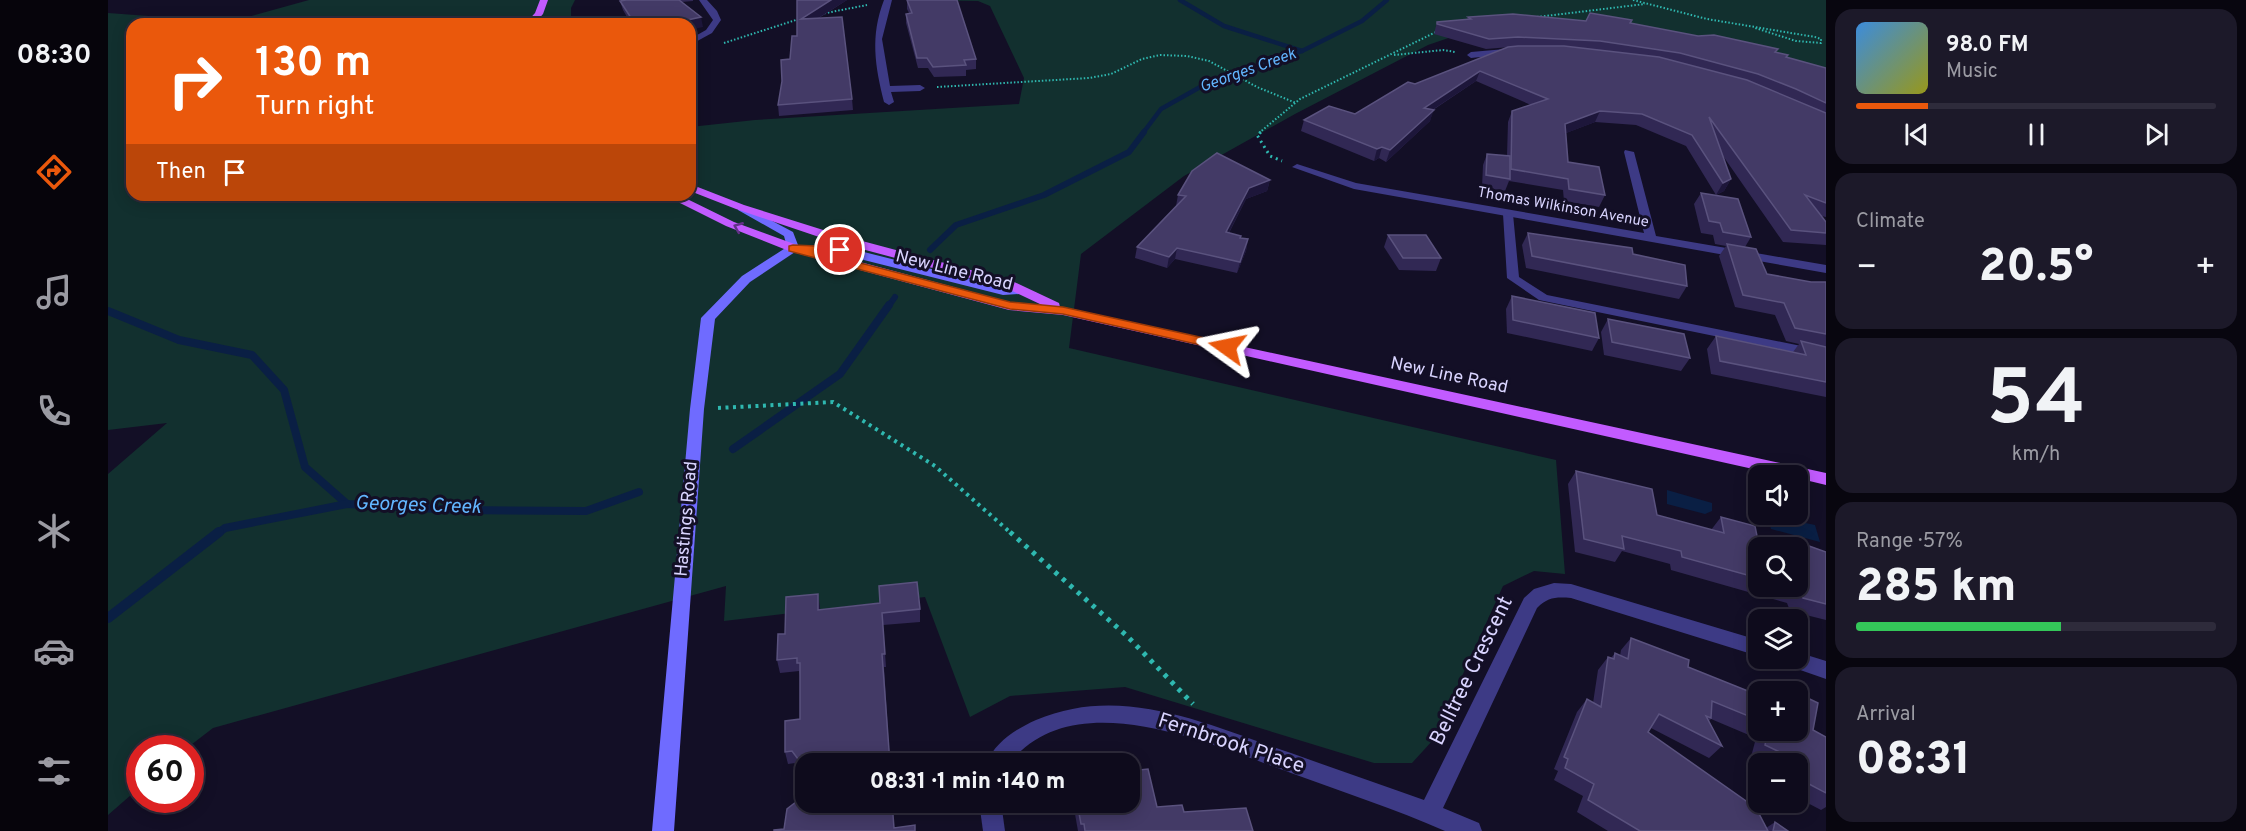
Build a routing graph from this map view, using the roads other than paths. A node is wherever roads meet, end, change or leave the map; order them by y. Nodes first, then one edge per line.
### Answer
1 (544, 0) edge
2 (703, 0) edge
3 (888, 0) edge
4 (539, 14) junction
5 (535, 18) edge
6 (541, 18) edge
7 (696, 38) edge
8 (1527, 51) edge
9 (1471, 55) road end
10 (920, 88) road end
11 (886, 89) junction
12 (888, 102) dead end
13 (1629, 152) dead end
14 (1297, 167) road end
15 (696, 189) edge
16 (682, 201) edge
17 (740, 207) junction
18 (1508, 214) junction
19 (1651, 238) junction
20 (793, 248) junction
21 (1826, 269) edge
22 (1020, 290) junction
23 (1063, 311) junction
24 (1826, 355) edge
25 (1826, 479) edge
26 (1748, 645) edge
27 (1808, 664) edge
28 (1826, 670) edge
29 (1004, 753) edge
30 (1430, 812) junction
31 (992, 813) edge
32 (663, 831) edge
33 (994, 831) edge
34 (1471, 831) edge

1 - 4 main road
2 - 7 street
3 - 11 street
4 - 5 main road
4 - 6 main road
8 - 9 street
10 - 11 street
11 - 12 street
13 - 19 street
14 - 18 street, Thomas Wilkinson Avenue
15 - 17 main road, New Line Road
20 -> 16 main road, New Line Road
17 - 20 main road
17 - 22 main road, New Line Road
18 - 19 street, Thomas Wilkinson Avenue
18 - 24 lane
19 - 21 street, Thomas Wilkinson Avenue
20 - 22 main road
20 - 23 main road, New Line Road
20 - 32 main road, Hastings Road
22 - 23 main road, New Line Road
23 - 25 main road, New Line Road
26 - 30 street, Belltree Crescent
27 - 28 street
29 - 30 street, Fernbrook Place
30 - 34 street, Fernbrook Place
31 - 33 street

